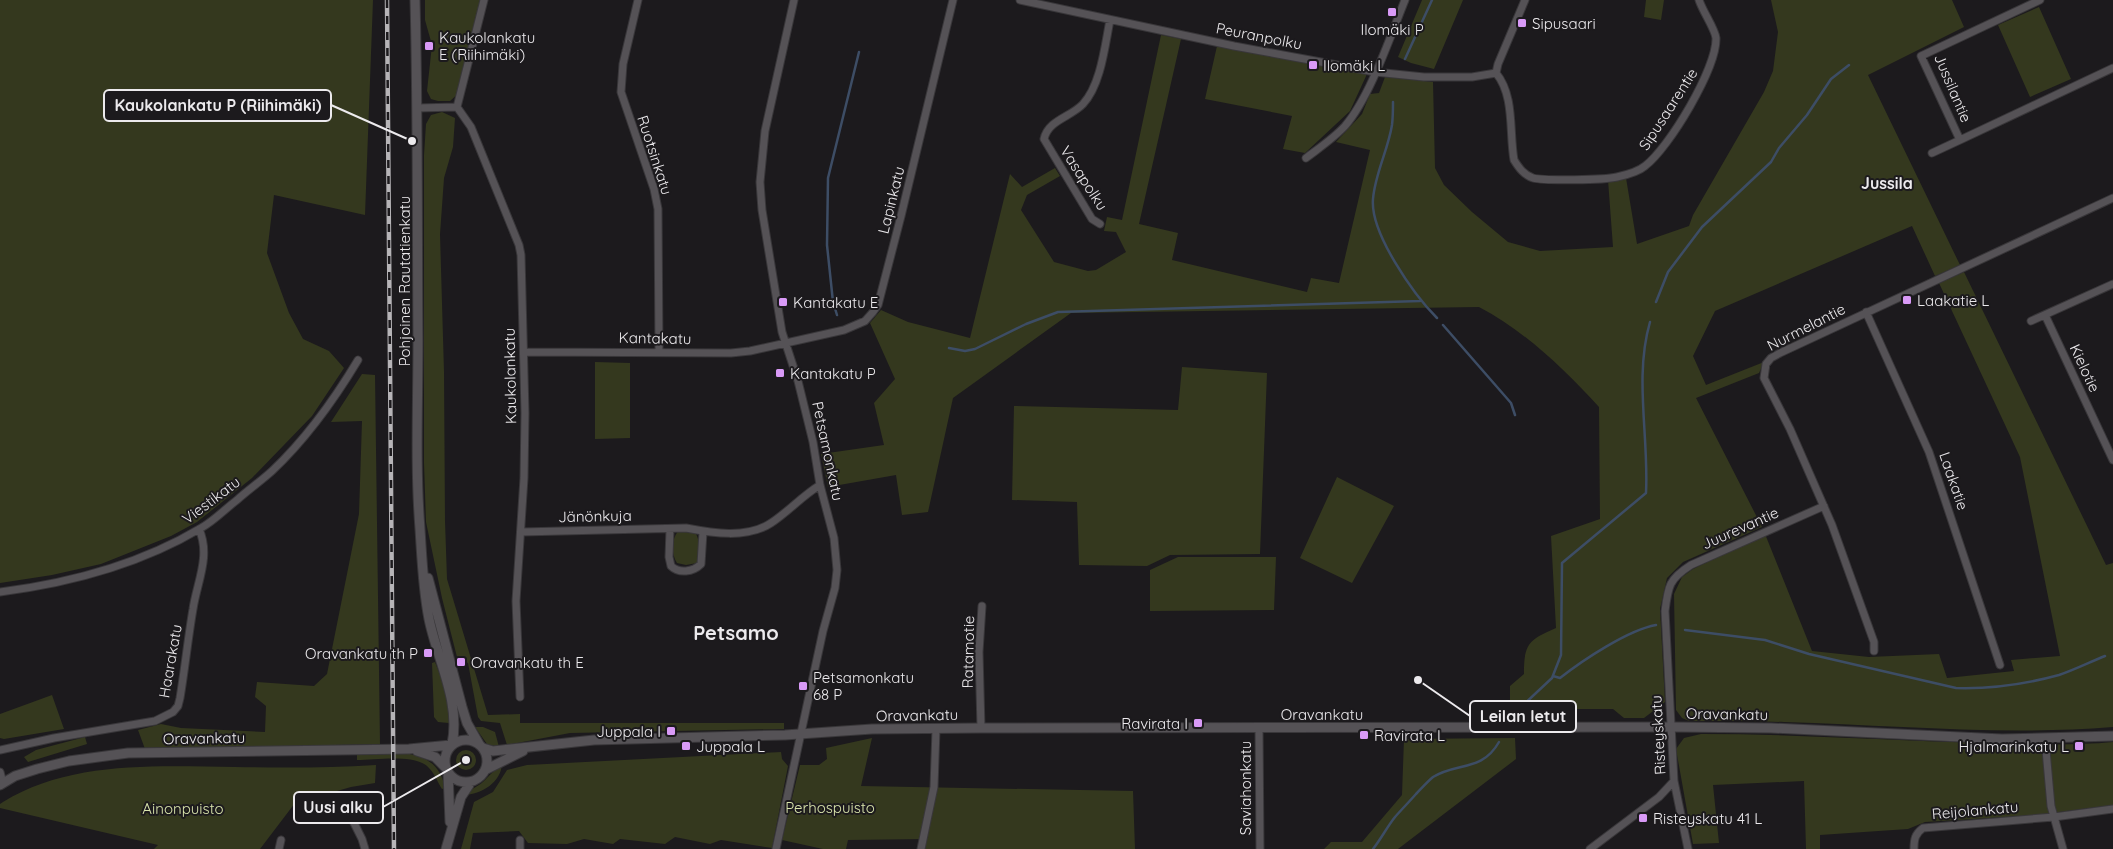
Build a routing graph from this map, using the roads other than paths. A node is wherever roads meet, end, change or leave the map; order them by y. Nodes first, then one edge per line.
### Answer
1 (415, 0) edge
2 (484, 0) edge
3 (638, 0) edge
4 (794, 0) edge
5 (953, 0) edge
6 (1020, 0) edge
7 (1062, 0) edge
8 (1405, 0) edge
9 (1525, 0) edge
10 (1699, 0) edge
11 (2040, 0) edge
12 (1060, 9) junction
13 (1110, 20) junction
14 (2113, 68) edge
15 (1375, 72) junction
16 (1496, 73) junction
17 (457, 107) junction
18 (418, 108) junction
19 (1960, 140) junction
20 (1932, 153) dead end
21 (1306, 158) dead end
22 (2113, 198) edge
23 (1100, 224) dead end
24 (2113, 284) edge
25 (1866, 312) junction
26 (2045, 315) junction
27 (2031, 321) dead end
28 (785, 343) junction
29 (659, 351) junction
30 (524, 352) junction
31 (358, 360) dead end
32 (2113, 460) edge
33 (820, 485) junction
34 (1824, 506) junction
35 (670, 528) junction
36 (199, 529) junction
37 (521, 532) junction
38 (703, 532) junction
39 (423, 561) junction
40 (1671, 580) joint
41 (0, 592) edge
42 (982, 606) dead end
43 (1874, 652) dead end
44 (2000, 665) dead end
45 (520, 697) dead end
46 (1671, 727) junction
47 (981, 728) junction
48 (1259, 728) junction
49 (936, 729) junction
50 (801, 734) junction
51 (2113, 736) edge
52 (2045, 739) junction
53 (452, 745) junction
54 (481, 746) junction
55 (531, 748) junction
56 (0, 750) edge
57 (409, 750) junction
58 (447, 770) junction
59 (486, 770) junction
60 (0, 772) edge
61 (1674, 781) junction
62 (471, 782) junction
63 (2, 784) edge
64 (2113, 809) edge
65 (2054, 817) junction
66 (353, 821) dead end
67 (450, 830) junction
68 (281, 840) dead end
69 (520, 840) dead end
70 (279, 849) edge
71 (365, 849) edge
72 (446, 849) edge
73 (520, 849) edge
74 (776, 849) edge
75 (921, 849) edge
76 (1260, 849) edge
77 (1590, 849) edge
78 (1688, 849) edge
79 (1914, 849) edge
80 (2063, 849) edge

1 - 18 street, Pohjoinen Rautatienkatu
2 - 17 street
3 - 29 street, Ruotsinkatu
4 - 28 street, Petsamonkatu
5 - 28 street, Lapinkatu
6 - 12 street, Peuranpolku
7 - 12 street
8 - 15 street
9 - 16 street
10 - 16 street, Sipusaarentie
11 - 19 street, Jussilantie
12 - 13 street, Peuranpolku
13 - 15 street, Peuranpolku
13 - 23 street, Vasapolku
14 - 19 street, Jussilantie
15 - 16 street, Peuranpolku
15 - 21 street
17 - 18 street
17 - 30 street, Kaukolankatu
18 - 39 street, Pohjoinen Rautatienkatu
19 - 20 street, Jussilantie
22 - 25 street, Nurmelantie
24 - 26 street
25 - 34 street, Nurmelantie
25 - 44 street, Laakatie
26 - 27 street
26 - 32 street, Kielotie
28 - 29 street, Kantakatu
28 - 33 street, Petsamonkatu
29 - 30 street, Kantakatu
30 - 37 street, Kaukolankatu
31 - 36 street, Viestikatu
33 - 38 street, Jänönkuja
33 - 50 street, Petsamonkatu
34 - 40 street, Juurevantie
34 - 43 street, Nurmelantie
35 - 37 street, Jänönkuja
35 - 38 street, Jänönkuja
35 - 38 street
36 - 41 street, Viestikatu
36 - 56 street, Haarakatu
37 - 45 street, Kaukolankatu
39 - 53 street, Pohjoinen Rautatienkatu
39 - 54 street, Pohjoinen Rautatienkatu
40 - 46 street, Risteyskatu
42 - 47 street, Ratamotie
46 - 48 street, Oravankatu
46 - 52 street, Oravankatu
46 - 61 street, Risteyskatu
47 - 48 street, Oravankatu
47 - 49 street, Oravankatu
48 - 76 street, Saviahonkatu
49 - 50 street, Oravankatu
49 - 75 street
50 - 55 street, Oravankatu
50 - 74 street, Petsamonkatu
51 - 52 street, Oravankatu
52 - 65 street
53 - 54 street
53 - 57 street, Oravankatu
53 - 58 street
54 - 55 street, Oravankatu
54 - 59 street
55 - 59 street, Oravankatu
57 - 58 street, Oravankatu
57 - 63 street, Oravankatu
58 - 62 street
58 - 67 street
59 - 62 street
60 - 63 street
61 - 77 street, Risteyskatu
61 - 78 street
62 - 67 street
64 - 65 street, Reijolankatu
65 - 79 street, Reijolankatu
65 - 80 street
66 - 71 street
67 - 72 street
68 - 70 street
69 - 73 street

